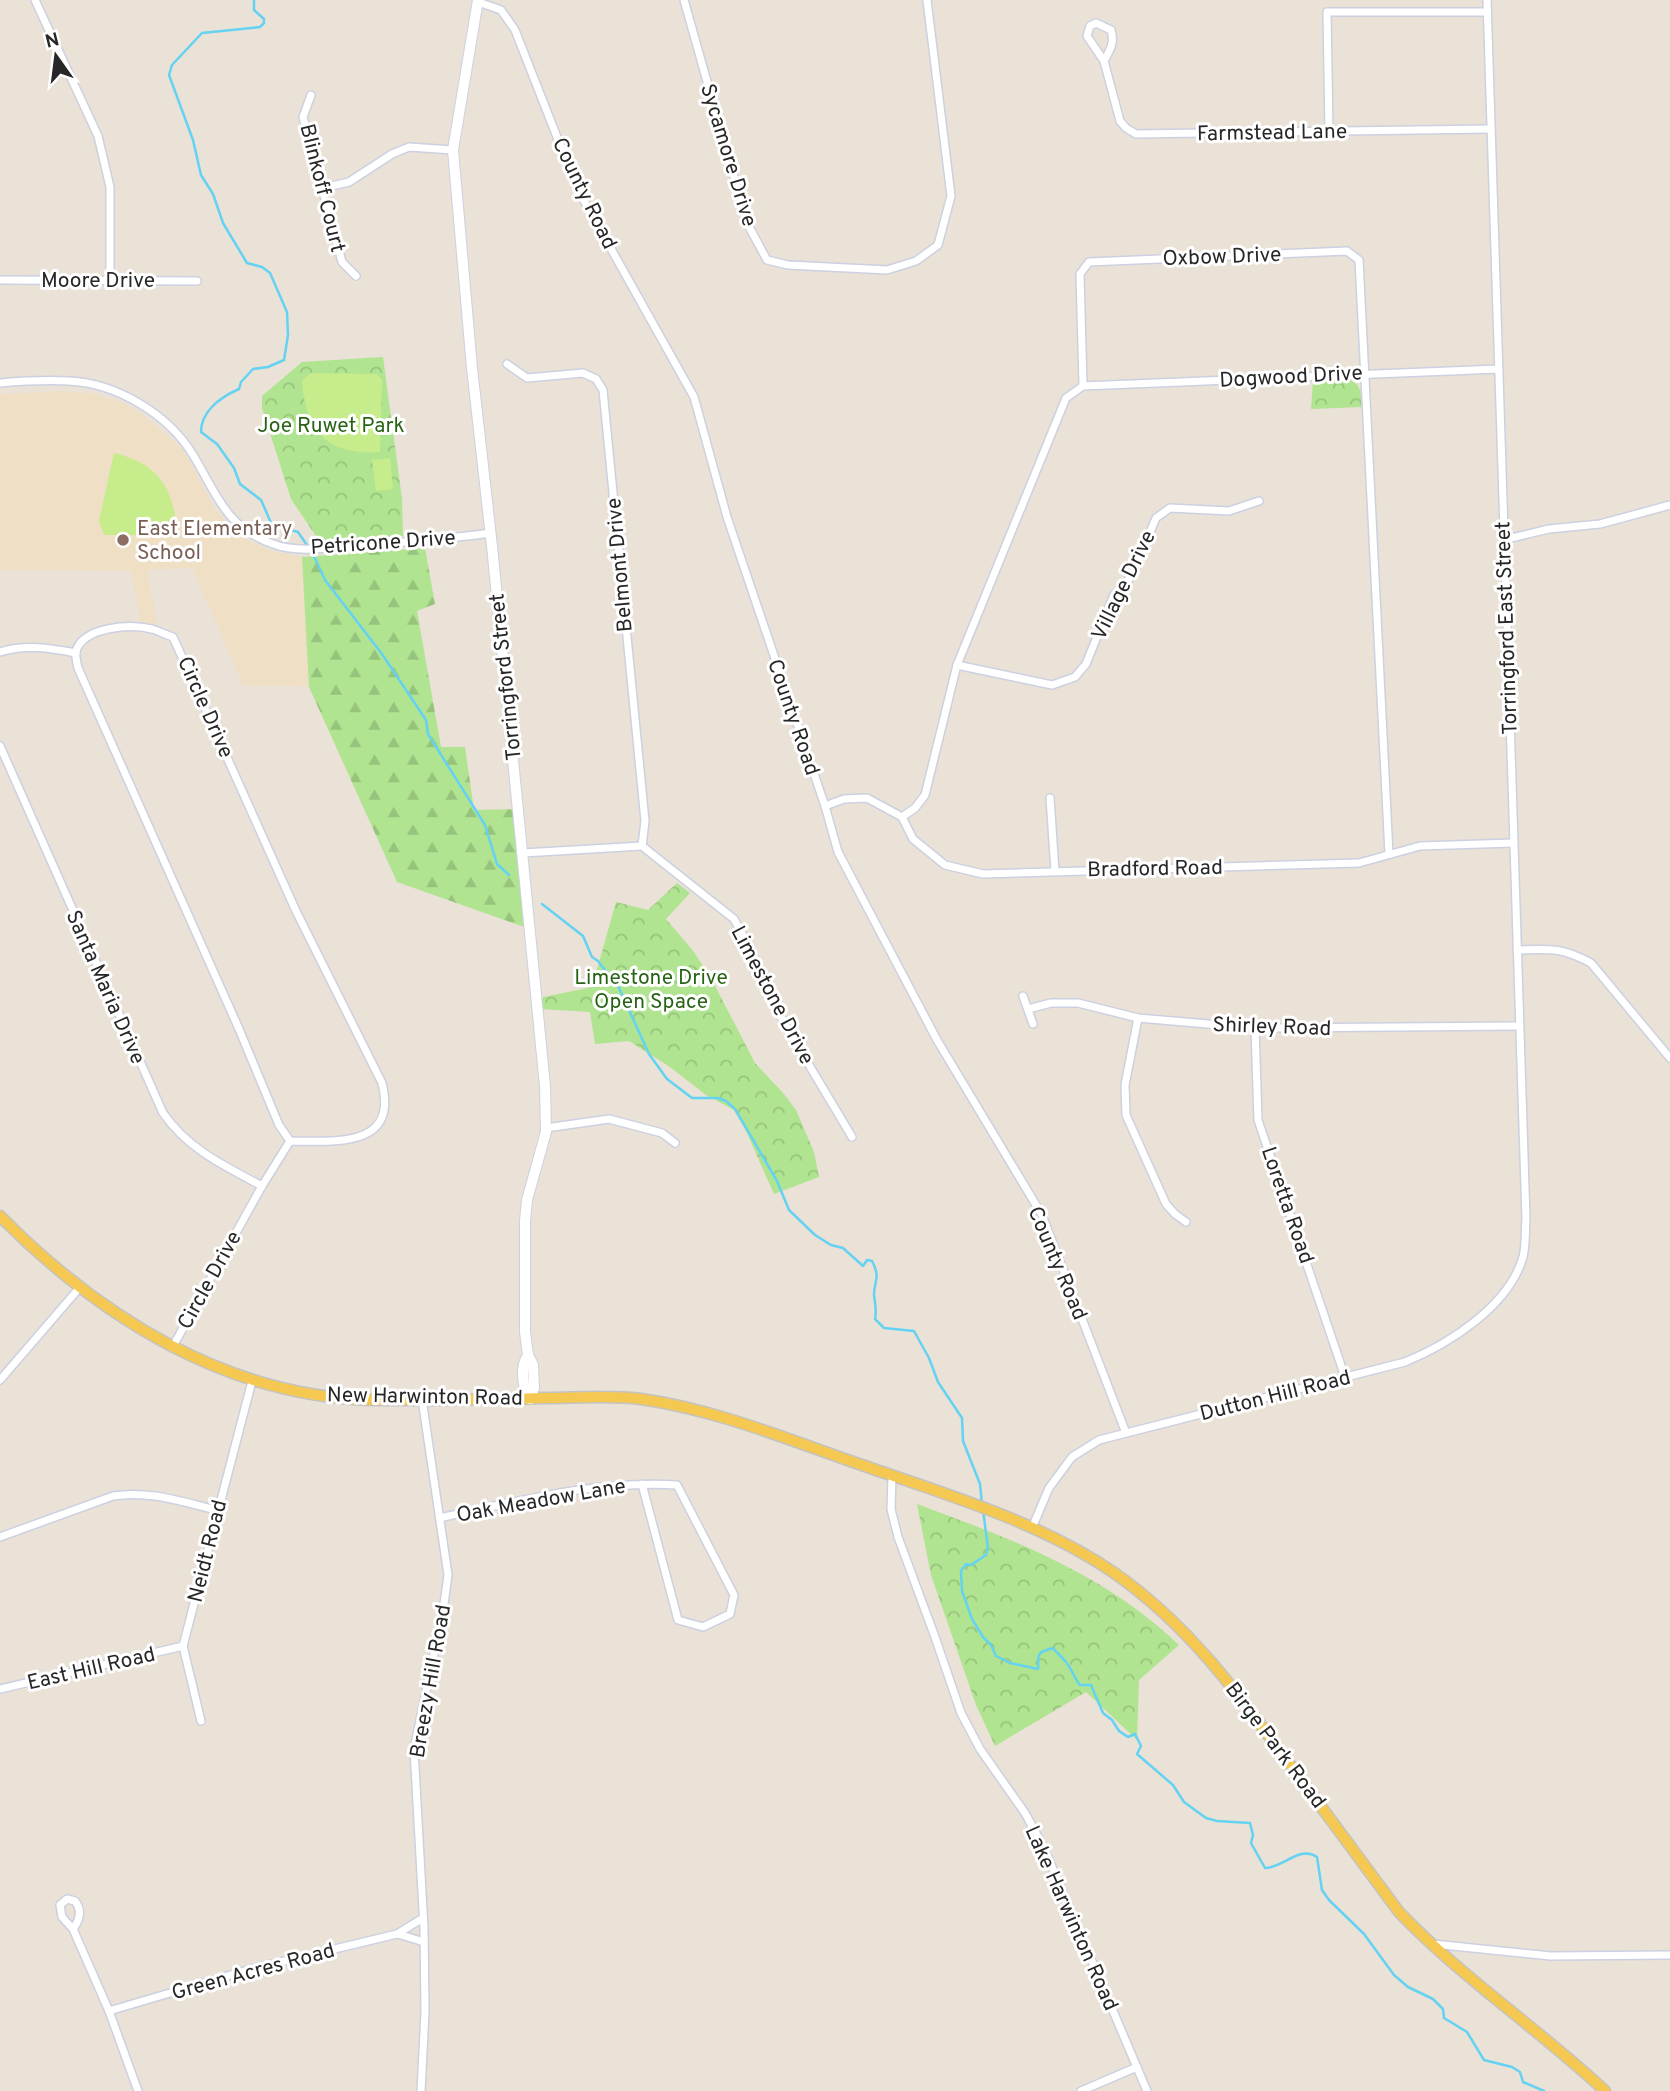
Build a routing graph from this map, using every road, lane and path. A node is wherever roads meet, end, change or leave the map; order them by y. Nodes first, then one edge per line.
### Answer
1 (35, 0) edge
2 (684, 0) edge
3 (928, 0) edge
4 (1487, 0) edge
5 (478, 1) edge
6 (1487, 12) junction
7 (1104, 61) junction
8 (311, 95) dead end
9 (1491, 129) junction
10 (1329, 131) junction
11 (453, 149) junction
12 (323, 188) junction
13 (356, 276) dead end
14 (0, 280) edge
15 (110, 280) junction
16 (197, 281) dead end
17 (508, 365) dead end
18 (1499, 369) junction
19 (1364, 373) junction
20 (0, 383) edge
21 (1083, 386) junction
22 (1259, 501) dead end
23 (1670, 505) edge
24 (491, 533) junction
25 (1503, 540) junction
26 (0, 652) edge
27 (76, 653) junction
28 (957, 665) junction
29 (0, 746) edge
30 (1050, 798) dead end
31 (825, 806) junction
32 (902, 817) junction
33 (1513, 843) junction
34 (642, 846) junction
35 (523, 853) junction
36 (1389, 854) junction
37 (1055, 871) junction
38 (1517, 950) junction
39 (1023, 996) dead end
40 (1028, 1009) junction
41 (1138, 1018) junction
42 (1033, 1024) dead end
43 (1519, 1026) junction
44 (1255, 1028) junction
45 (1670, 1058) edge
46 (546, 1128) junction
47 (852, 1137) dead end
48 (290, 1141) junction
49 (675, 1143) dead end
50 (262, 1186) junction
51 (0, 1216) edge
52 (1186, 1222) dead end
53 (1523, 1257) joint
54 (80, 1286) junction
55 (172, 1348) junction
56 (1345, 1377) junction
57 (0, 1380) edge
58 (252, 1381) junction
59 (422, 1399) junction
60 (530, 1399) junction
61 (1126, 1433) junction
62 (892, 1476) junction
63 (642, 1483) junction
64 (217, 1510) junction
65 (440, 1518) junction
66 (1032, 1528) junction
67 (0, 1538) edge
68 (183, 1646) junction
69 (0, 1689) edge
70 (201, 1721) dead end
71 (423, 1918) junction
72 (73, 1929) dead end
73 (397, 1934) junction
74 (424, 1942) junction
75 (1429, 1944) junction
76 (1670, 1955) edge
77 (109, 2011) junction
78 (1137, 2067) junction
79 (138, 2091) edge
80 (421, 2091) edge
81 (1081, 2091) edge
82 (1147, 2091) edge
83 (1605, 2091) edge

1 - 15 street
2 - 3 street, Sycamore Drive
4 - 6 street, Torringford East Street
5 - 11 main road, Torringford Street
5 - 31 street, County Road
6 - 9 street, Torringford East Street
6 - 10 street
7 - 7 street, Farmstead Lane
7 - 10 street, Farmstead Lane
8 - 12 street, Blinkoff Court
9 - 10 street, Farmstead Lane
9 - 18 street, Torringford East Street
11 - 12 street
11 - 24 main road, Torringford Street
12 - 13 street, Blinkoff Court
14 - 15 street, Moore Drive
15 - 16 street, Moore Drive
17 - 34 street, Belmont Drive
18 - 19 street, Dogwood Drive
18 - 25 street, Torringford East Street
19 - 21 street, Dogwood Drive
19 - 21 street, Oxbow Drive
19 - 36 street, Oxbow Drive
20 - 24 street, Petricone Drive
21 - 28 street
22 - 28 street, Village Drive
23 - 25 street
24 - 35 main road, Torringford Street
25 - 33 street, Torringford East Street
26 - 27 street
27 - 48 street
27 - 48 street, Circle Drive
28 - 32 street
29 - 50 street, Santa Maria Drive
30 - 37 street
31 - 32 street, Bradford Road
31 - 61 street, County Road
32 - 37 street, Bradford Road
33 - 36 street, Bradford Road
33 - 38 street, Torringford East Street
34 - 35 street
34 - 47 street, Limestone Drive
35 - 46 main road, Torringford Street
36 - 37 street, Bradford Road
38 - 43 street, Torringford East Street
38 - 45 street
39 - 40 street
40 - 41 street, Shirley Road
40 - 42 street
41 - 44 street, Shirley Road
41 - 52 street
43 - 44 street, Shirley Road
43 - 53 street, Torringford East Street
44 - 56 street, Loretta Road
46 - 49 street
46 - 60 main road, Torringford Street
48 - 50 street, Circle Drive
50 - 55 street, Circle Drive
51 - 54 main road, New Harwinton Road
53 - 56 street, Dutton Hill Road
54 - 55 main road, New Harwinton Road
54 - 57 street
55 - 58 main road, New Harwinton Road
56 - 61 street, Dutton Hill Road
58 - 59 main road, New Harwinton Road
58 - 64 street, Neidt Road
59 - 60 main road, New Harwinton Road
59 - 65 street, Breezy Hill Road
60 - 62 main road, New Harwinton Road
61 - 66 street, Dutton Hill Road
62 - 66 main road, Birge Park Road
62 - 78 street, Lake Harwinton Road
63 - 63 street, Oak Meadow Lane
63 - 65 street, Oak Meadow Lane
64 - 67 street
64 - 68 street, Neidt Road
65 - 71 street, Breezy Hill Road
66 - 75 main road, Birge Park Road
68 - 69 street, East Hill Road
68 - 70 street, Neidt Road
71 - 73 street, Green Acres Road
71 - 74 street, Breezy Hill Road
72 - 77 street
73 - 74 street, Green Acres Road
73 - 77 street, Green Acres Road
74 - 80 street, Breezy Hill Road
75 - 76 street
75 - 83 main road, Birge Park Road
77 - 79 street
78 - 81 street
78 - 82 street, Lake Harwinton Road

